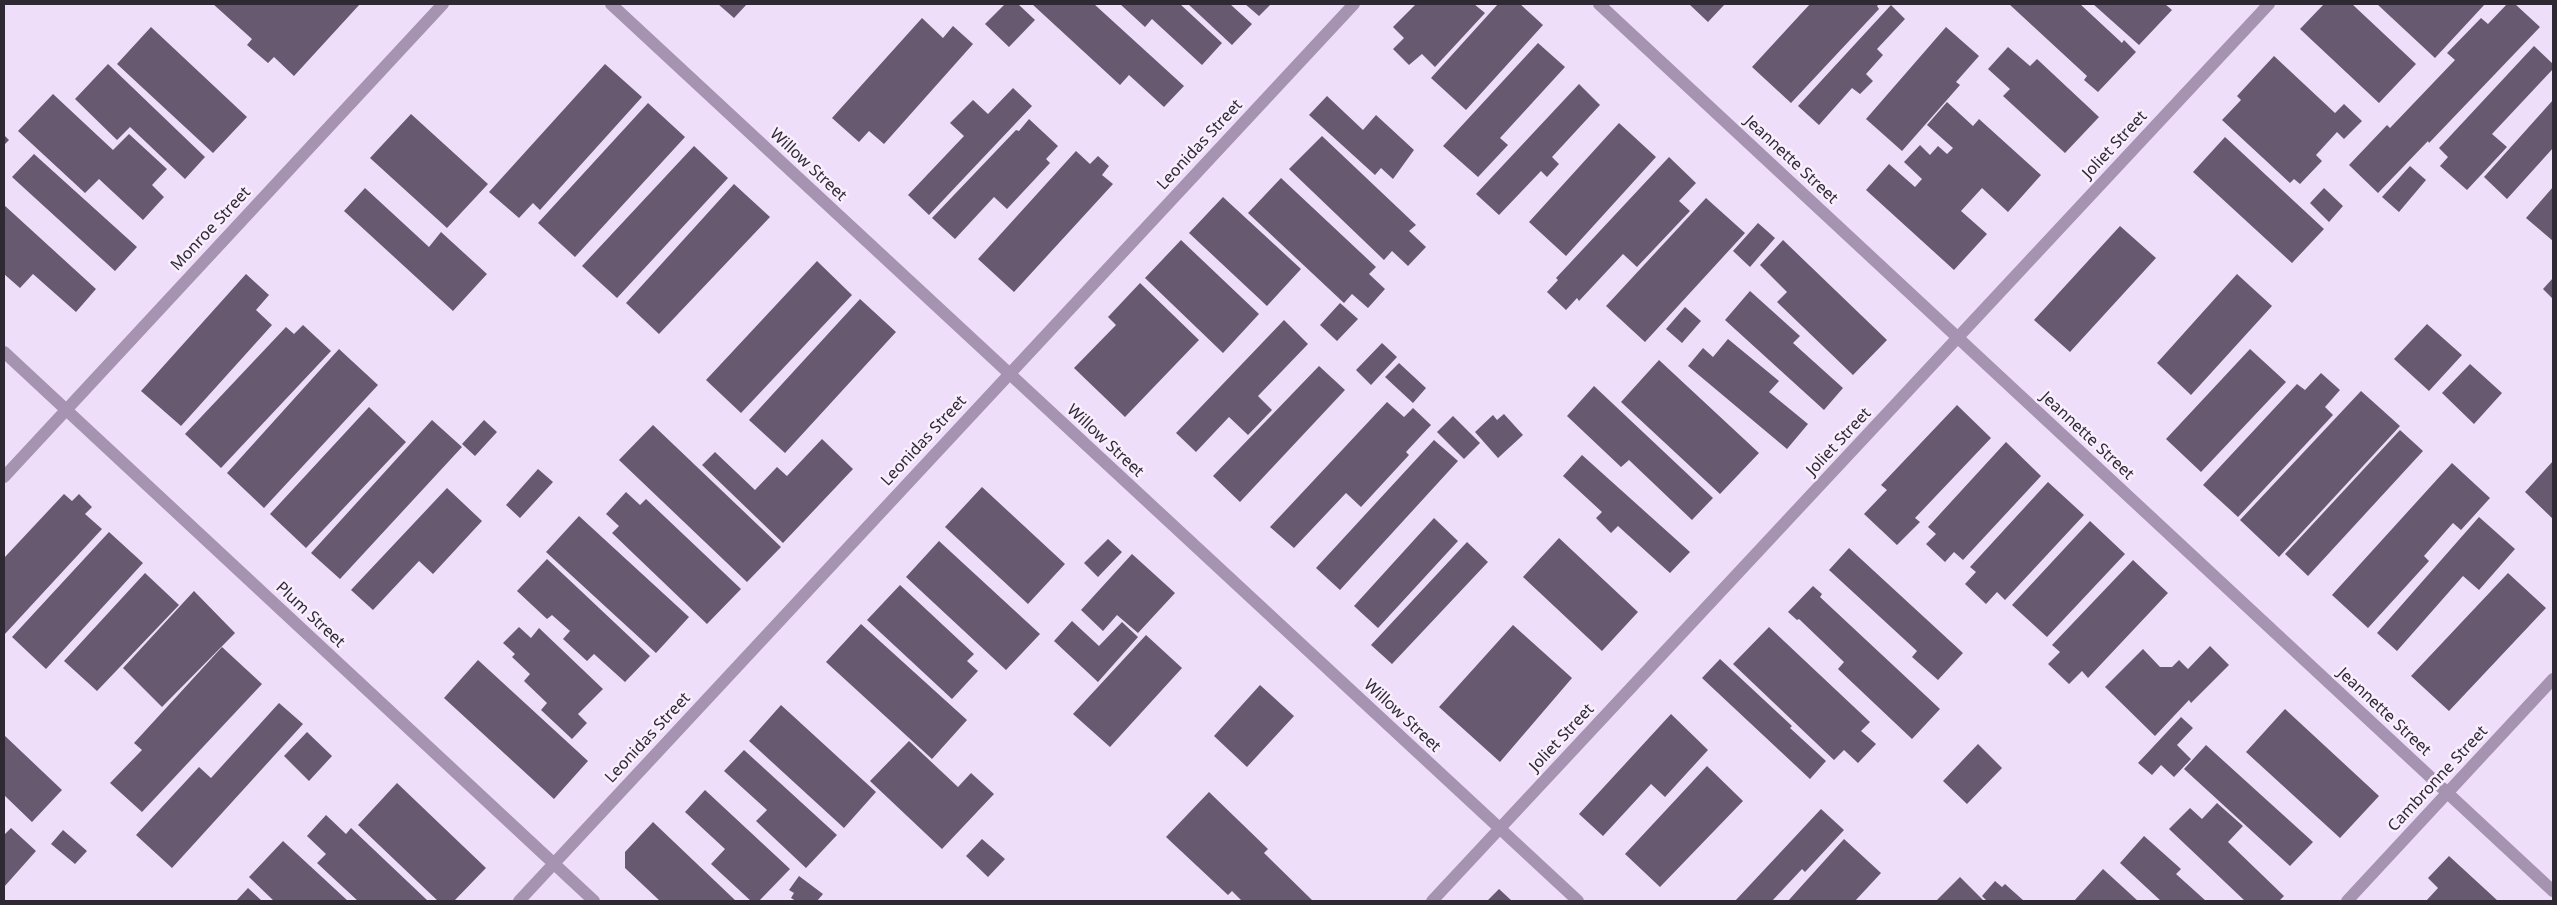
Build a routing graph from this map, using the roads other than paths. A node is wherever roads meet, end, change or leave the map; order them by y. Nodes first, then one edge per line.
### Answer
1 (443, 4) edge
2 (610, 4) edge
3 (1354, 4) edge
4 (1599, 4) edge
5 (2269, 4) edge
6 (1958, 338) junction
7 (4, 352) edge
8 (1010, 374) junction
9 (66, 410) junction
10 (4, 477) edge
11 (2553, 679) edge
12 (2448, 793) junction
13 (1500, 828) junction
14 (554, 864) junction
15 (2553, 891) edge
16 (518, 901) edge
17 (594, 901) edge
18 (1432, 901) edge
19 (1578, 901) edge
20 (2347, 901) edge

1 - 9 street, Monroe Street
2 - 8 street, Willow Street
3 - 8 street, Leonidas Street
4 - 6 street, Jeannette Street
5 - 6 street, Joliet Street
6 - 12 street, Jeannette Street
6 - 13 street, Joliet Street
7 - 9 street, Plum Street
8 - 13 street, Willow Street
8 - 14 street, Leonidas Street
9 - 10 street, Monroe Street
9 - 14 street, Plum Street
11 - 12 street, Cambronne Street
12 - 15 street, Jeannette Street
12 - 20 street, Cambronne Street
13 - 18 street, Joliet Street
13 - 19 street, Willow Street
14 - 16 street, Leonidas Street
14 - 17 street, Plum Street

